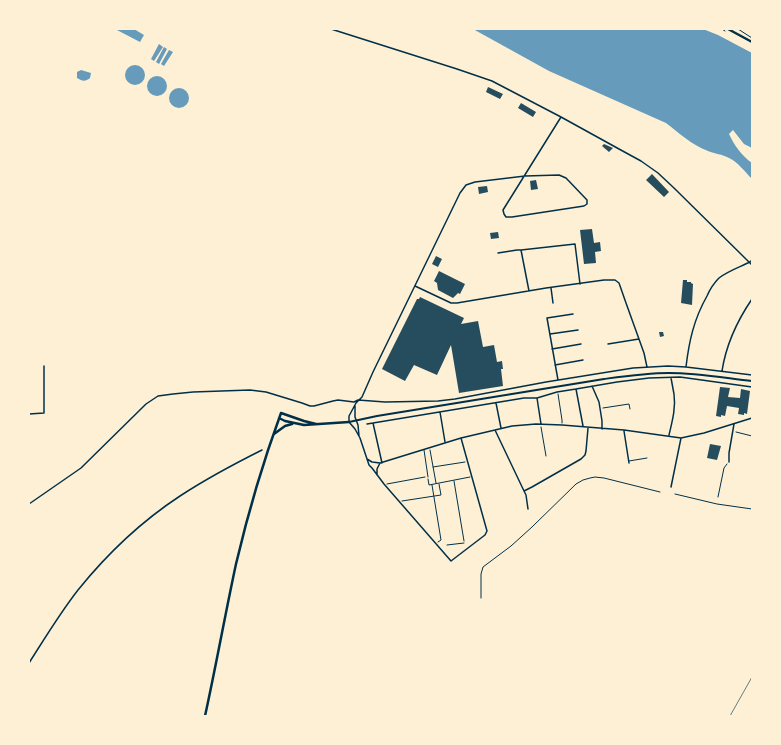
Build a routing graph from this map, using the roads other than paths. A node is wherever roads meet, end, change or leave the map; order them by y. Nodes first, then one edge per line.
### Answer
1 (332, 29) edge
2 (728, 29) edge
3 (752, 42) edge
4 (561, 117) junction
5 (524, 176) junction
6 (521, 250) junction
7 (498, 253) dead end
8 (752, 260) edge
9 (750, 262) junction
10 (752, 265) edge
11 (580, 284) junction
12 (415, 286) junction
13 (551, 288) junction
14 (529, 291) junction
15 (752, 299) edge
16 (553, 303) dead end
17 (573, 314) dead end
18 (578, 330) dead end
19 (550, 334) junction
20 (639, 339) junction
21 (581, 344) dead end
22 (608, 344) dead end
23 (552, 349) junction
24 (583, 360) dead end
25 (555, 365) junction
26 (44, 366) dead end
27 (647, 367) junction
28 (686, 367) junction
29 (722, 371) junction
30 (752, 375) edge
31 (671, 378) junction
32 (558, 380) junction
33 (752, 381) edge
34 (592, 386) junction
35 (752, 387) edge
36 (576, 389) junction
37 (537, 398) junction
38 (358, 400) junction
39 (496, 403) junction
40 (355, 406) junction
41 (440, 412) junction
42 (29, 414) edge
43 (279, 418) junction
44 (752, 418) edge
45 (357, 421) junction
46 (349, 422) junction
47 (292, 424) junction
48 (316, 424) junction
49 (367, 424) dead end
50 (373, 424) junction
51 (541, 424) junction
52 (734, 424) junction
53 (584, 427) junction
54 (501, 428) junction
55 (588, 428) junction
56 (602, 429) junction
57 (495, 430) junction
58 (624, 430) junction
59 (274, 435) junction
60 (669, 436) junction
61 (360, 438) junction
62 (461, 438) junction
63 (681, 438) junction
64 (446, 442) junction
65 (262, 450) dead end
66 (423, 450) junction
67 (647, 458) dead end
68 (367, 459) junction
69 (628, 462) joint
70 (729, 462) road end
71 (381, 463) junction
72 (377, 475) junction
73 (428, 477) road end
74 (671, 487) dead end
75 (524, 491) junction
76 (29, 504) edge
77 (528, 509) dead end
78 (464, 543) road end
79 (447, 545) road end
80 (29, 663) edge
81 (205, 716) edge

1 - 4 street
2 - 3 main road
4 - 5 street
4 - 9 street
5 - 5 street
5 - 12 street
6 - 7 street
6 - 11 street
6 - 14 street
8 - 9 street
9 - 10 street
9 - 28 street
11 - 13 street
11 - 20 street
12 - 14 street
12 - 38 street
13 - 14 street
13 - 16 street
15 - 29 street
17 - 19 street
18 - 19 street
19 - 23 street
20 - 22 street
20 - 27 street
21 - 23 street
23 - 25 street
24 - 25 street
25 - 32 street
26 - 42 street
27 - 28 street
27 - 32 street
28 - 29 street
29 - 30 street
31 - 34 street
31 - 35 street
31 - 60 street
32 - 38 street
33 - 45 street
34 - 36 street
34 - 56 street
36 - 37 street
36 - 53 street
37 - 39 street
37 - 51 street
38 - 40 street
38 - 76 street
39 - 41 street
39 - 54 street
40 - 45 street
40 - 46 street
41 - 50 street
41 - 64 street
43 - 47 main road
43 - 48 main road
43 - 59 main road
44 - 52 street
45 - 46 street
45 - 61 street
46 - 48 main road
46 - 61 street
47 - 48 main road
47 - 59 main road
49 - 50 street
50 - 71 street
51 - 53 street
51 - 54 street
52 - 63 street
52 - 70 street
53 - 55 street
54 - 57 street
55 - 56 street
55 - 75 street
56 - 58 street
57 - 62 street
57 - 75 street
58 - 60 street
58 - 69 street
59 - 81 main road
60 - 63 street
61 - 68 street
62 - 64 street
62 - 72 street
63 - 74 street
64 - 66 street
65 - 80 street
66 - 71 street
66 - 73 lane
67 - 69 lane
68 - 71 street
68 - 72 street
71 - 72 street
75 - 77 street
78 - 79 lane

